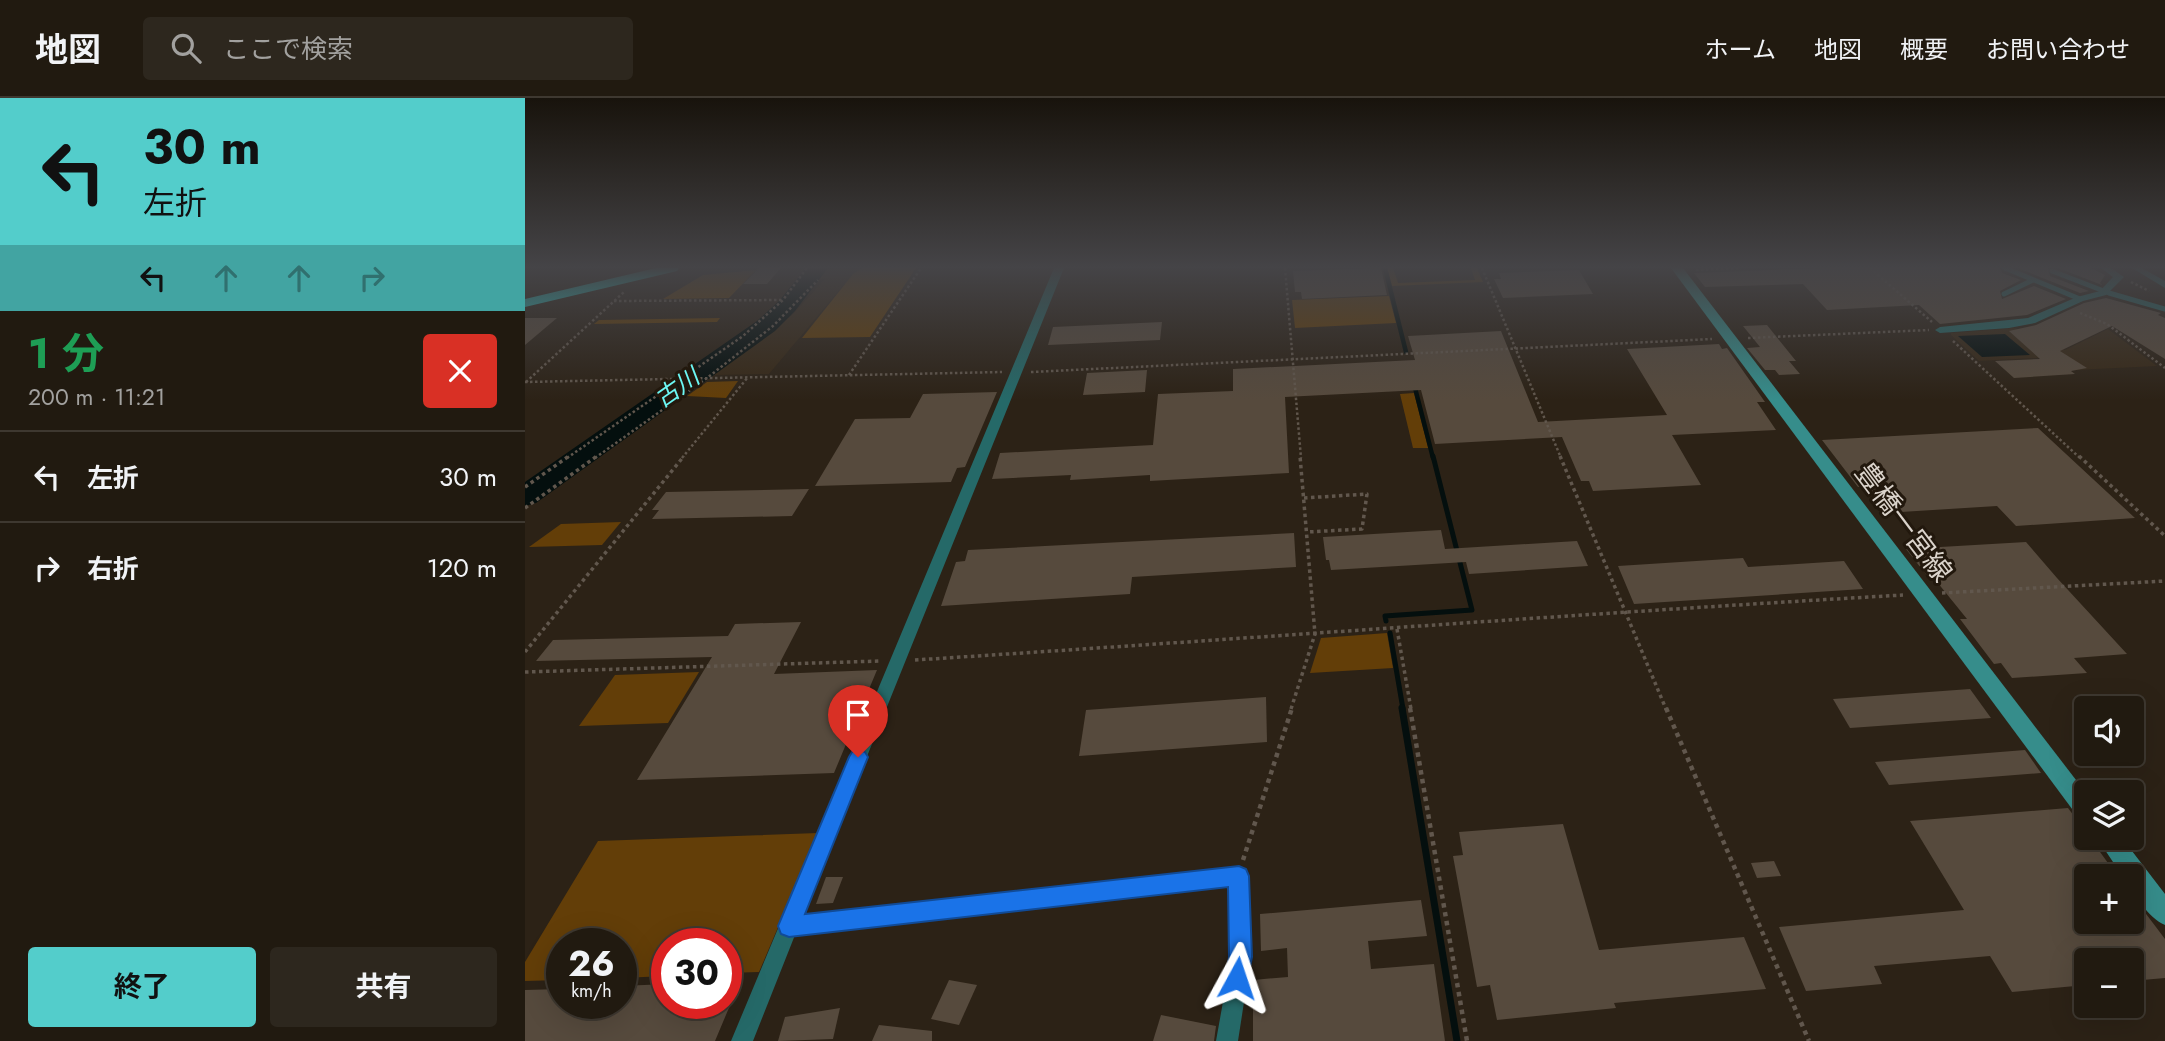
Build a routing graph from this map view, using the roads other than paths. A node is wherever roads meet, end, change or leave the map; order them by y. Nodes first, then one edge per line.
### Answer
1 (1041, 312) edge
2 (1710, 312) edge
3 (2051, 312) edge
4 (1940, 330) road end
5 (2074, 794) edge
6 (2117, 850) edge
7 (2165, 913) edge
8 (789, 926) junction
9 (741, 1041) edge
10 (1227, 1041) edge

1 - 8 street
2 - 5 main road, 豊橋一宮線
3 - 4 street
6 - 7 main road
8 - 9 street
8 - 10 street

